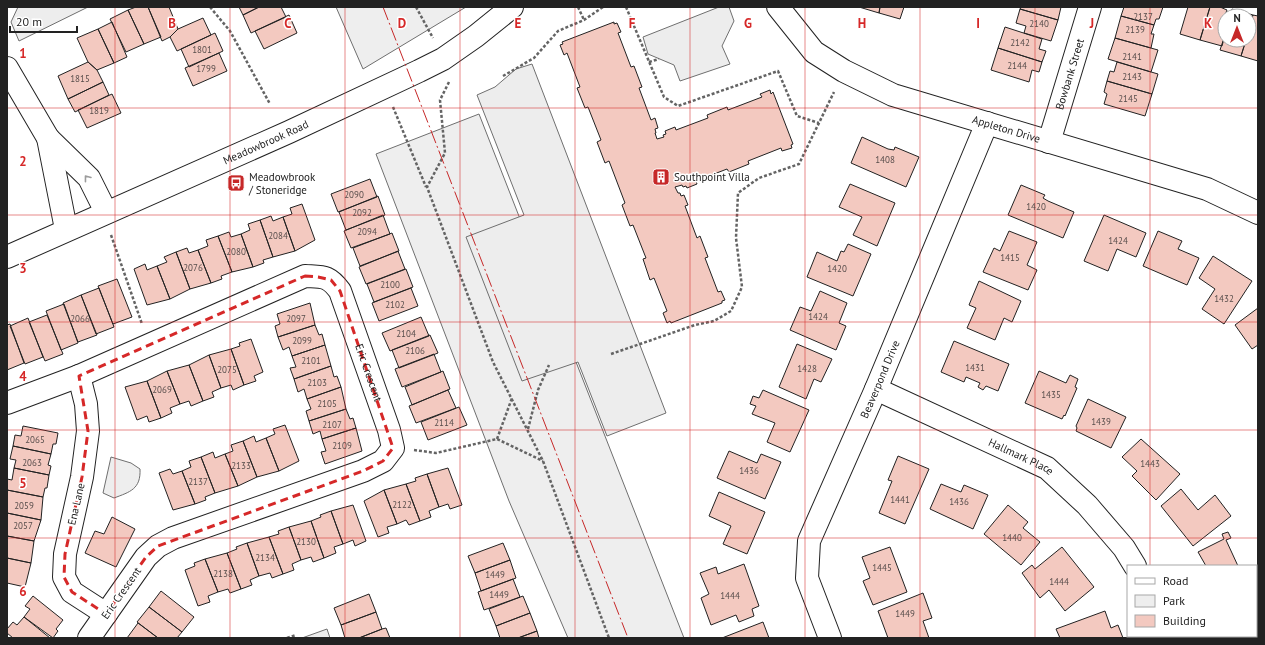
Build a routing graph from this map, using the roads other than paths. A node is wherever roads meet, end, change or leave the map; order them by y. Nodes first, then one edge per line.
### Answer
1 (512, 7) edge
2 (778, 7) edge
3 (1090, 7) edge
4 (7, 68) edge
5 (987, 123) junction
6 (48, 138) junction
7 (1050, 142) junction
8 (106, 212) junction
9 (1258, 213) edge
10 (66, 229) junction
11 (7, 257) edge
12 (79, 376) junction
13 (876, 389) junction
14 (7, 403) edge
15 (1134, 565) edge
16 (106, 614) junction
17 (89, 638) edge
18 (830, 638) edge

1 - 8 street, Meadowbrook Road
2 - 5 street, Appleton Drive
3 - 7 street, Bowbank Street
4 - 6 street
5 - 7 street, Appleton Drive
5 - 13 street, Beaverpond Drive
8 -> 6 street
6 - 10 street
7 - 9 street, Appleton Drive
8 - 10 street, Meadowbrook Road
10 - 11 street, Meadowbrook Road
12 - 14 street, Eric Crescent
12 - 16 street, Ena Lane
12 - 16 street, Eric Crescent
13 - 15 street, Hallmark Place
13 - 18 street, Beaverpond Drive
16 - 17 street, Eric Crescent

